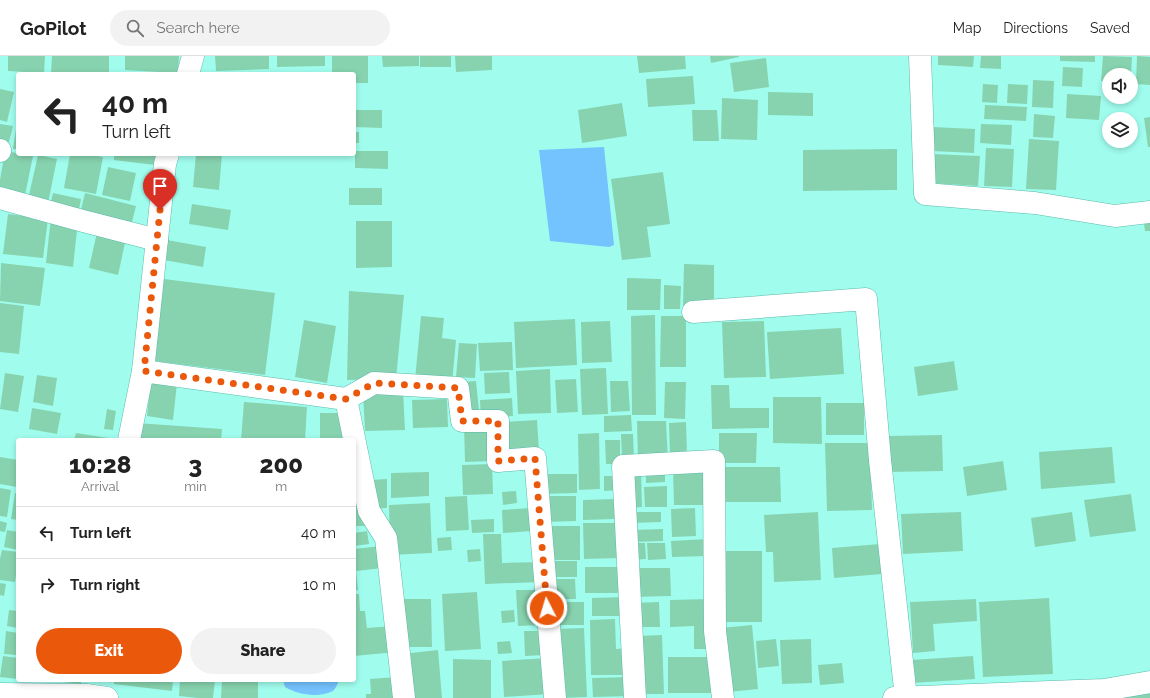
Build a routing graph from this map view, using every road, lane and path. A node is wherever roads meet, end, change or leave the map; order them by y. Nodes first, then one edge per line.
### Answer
1 (193, 56) edge
2 (920, 56) edge
3 (189, 72) edge
4 (167, 156) edge
5 (0, 198) edge
6 (1150, 212) edge
7 (157, 240) junction
8 (693, 312) dead end
9 (144, 371) junction
10 (346, 399) junction
11 (129, 438) edge
12 (354, 438) edge
13 (356, 448) edge
14 (1150, 682) edge
15 (84, 688) edge
16 (0, 694) edge
17 (1066, 694) edge
18 (106, 698) edge
19 (404, 698) edge
20 (555, 698) edge
21 (635, 698) edge
22 (723, 698) edge
23 (894, 698) edge
24 (906, 698) edge

1 - 3 street
2 - 6 street
4 - 7 street
5 - 7 street
7 - 9 street
8 - 24 street
9 - 10 street
9 - 11 street
10 - 12 street
10 - 20 street
13 - 19 street
14 - 17 street
15 - 16 street
15 - 18 street
17 - 24 street
21 - 22 street
23 - 24 street

